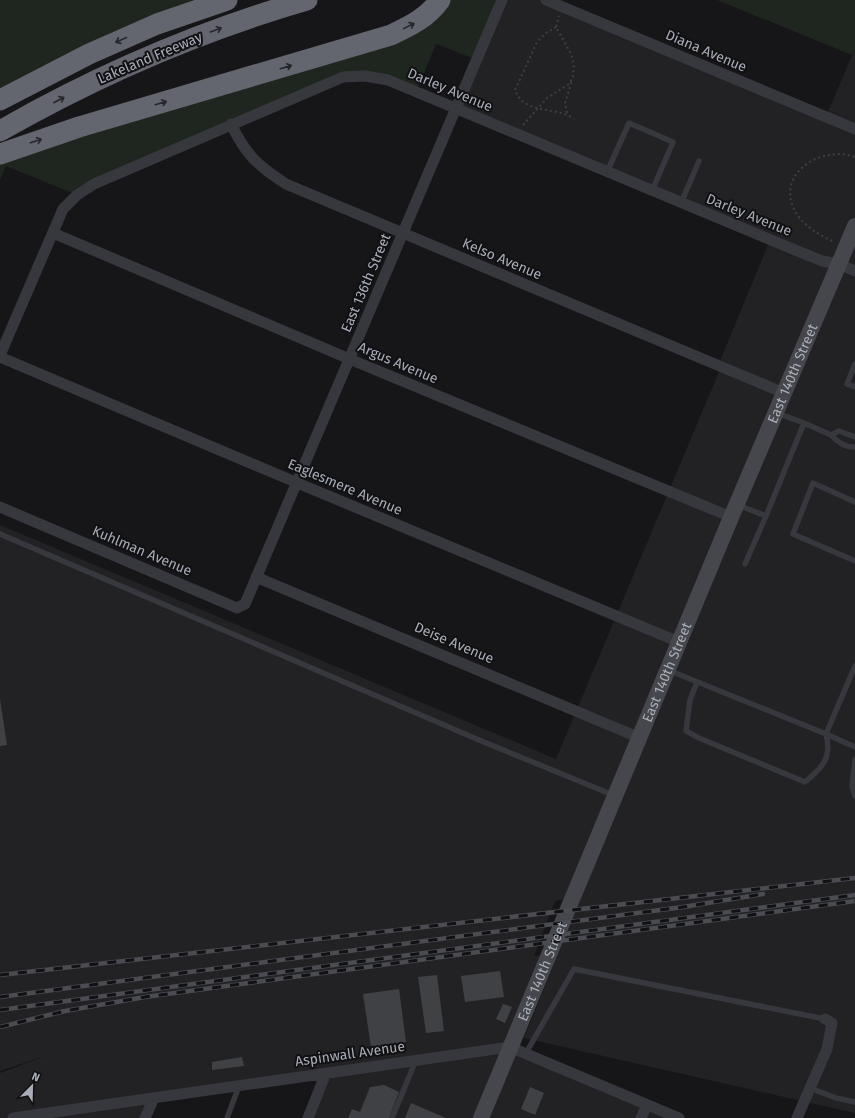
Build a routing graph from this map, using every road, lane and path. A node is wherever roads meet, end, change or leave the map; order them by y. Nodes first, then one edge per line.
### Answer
1 (201, 0) edge
2 (227, 0) edge
3 (307, 0) edge
4 (440, 0) edge
5 (502, 0) edge
6 (546, 0) edge
7 (559, 15) dead end
8 (157, 24) junction
9 (556, 27) junction
10 (573, 77) junction
11 (0, 100) edge
12 (456, 109) junction
13 (538, 109) junction
14 (567, 113) junction
15 (574, 118) dead end
16 (231, 124) junction
17 (522, 126) dead end
18 (855, 129) edge
19 (0, 131) edge
20 (0, 154) edge
21 (855, 157) edge
22 (699, 161) dead end
23 (607, 172) junction
24 (652, 191) junction
25 (681, 203) junction
26 (855, 226) edge
27 (54, 233) junction
28 (403, 233) junction
29 (832, 241) dead end
30 (839, 264) junction
31 (855, 271) edge
32 (0, 356) edge
33 (350, 359) junction
34 (855, 364) edge
35 (855, 387) edge
36 (784, 393) junction
37 (776, 413) junction
38 (804, 423) junction
39 (831, 434) junction
40 (855, 438) edge
41 (855, 447) edge
42 (297, 483) junction
43 (855, 502) edge
44 (0, 507) edge
45 (734, 511) junction
46 (766, 516) junction
47 (0, 534) edge
48 (855, 561) edge
49 (745, 564) dead end
50 (256, 577) junction
51 (679, 642) junction
52 (855, 666) edge
53 (668, 670) junction
54 (697, 682) junction
55 (826, 734) junction
56 (640, 738) junction
57 (855, 747) edge
58 (855, 760) edge
59 (615, 796) junction
60 (855, 796) edge
61 (825, 1019) joint
62 (510, 1047) junction
63 (526, 1053) junction
64 (416, 1060) junction
65 (326, 1073) junction
66 (240, 1086) junction
67 (810, 1088) junction
68 (154, 1098) junction
69 (855, 1102) edge
70 (647, 1105) junction
71 (13, 1118) edge
72 (146, 1118) edge
73 (227, 1118) edge
74 (308, 1118) edge
75 (392, 1118) edge
76 (481, 1118) edge
77 (641, 1118) edge
78 (679, 1118) edge
79 (797, 1118) edge

1 - 8 highway
2 - 8 highway, Lakeland Freeway
19 -> 3 highway, Lakeland Freeway
20 -> 4 highway
5 - 12 street, East 136th Street
6 - 18 street, Diana Avenue
7 - 9 path
8 -> 11 highway, Lakeland Freeway
9 - 10 path
9 - 13 path
10 - 13 path
10 - 14 path
12 - 16 street, Darley Avenue
12 - 23 street, Darley Avenue
12 - 28 street, East 136th Street
13 - 14 path
13 - 17 path
14 - 15 path
16 - 27 street, Darley Avenue
16 - 28 street, Kelso Avenue
21 - 29 path
22 - 25 lane
23 - 24 street, Darley Avenue
23 - 24 lane
24 - 25 street, Darley Avenue
25 - 30 street, Darley Avenue
26 - 30 street, East 140th Street
27 - 32 street, Darley Avenue
27 - 33 street, Argus Avenue
28 - 33 street, East 136th Street
28 - 36 street, Kelso Avenue
30 - 31 street, Darley Avenue
30 - 36 street, East 140th Street
32 - 42 street, Eaglesmere Avenue
33 - 42 street, East 136th Street
33 - 45 street, Argus Avenue
34 - 35 lane
36 - 37 street, East 140th Street
37 - 38 lane
37 - 45 street, East 140th Street
38 - 39 lane
38 - 46 lane
39 - 40 lane
39 - 41 lane
42 - 50 street, East 136th Street
42 - 51 street, Eaglesmere Avenue
43 - 48 lane
44 - 50 street, Kuhlman Avenue
45 - 46 lane
45 - 51 street, East 140th Street
46 - 49 lane
47 - 59 lane
50 - 56 street, Deise Avenue
51 - 53 street, East 140th Street
52 - 55 lane
53 - 54 lane
53 - 56 street, East 140th Street
54 - 55 lane
54 - 55 lane
55 - 57 lane
56 - 59 street, East 140th Street
58 - 60 lane
59 - 62 street, East 140th Street
61 - 63 lane
61 - 67 street
62 - 63 street, Aspinwall Avenue
62 - 64 street, Aspinwall Avenue
62 - 76 street, East 140th Street
63 - 70 street, Aspinwall Avenue
64 - 65 street, Aspinwall Avenue
64 - 75 lane
65 - 66 street, Aspinwall Avenue
65 - 74 street
66 - 68 street, Aspinwall Avenue
66 - 73 lane
67 - 69 lane
67 - 79 street
68 - 71 street, Aspinwall Avenue
68 - 72 street
70 - 77 street
70 - 78 street, Aspinwall Avenue

